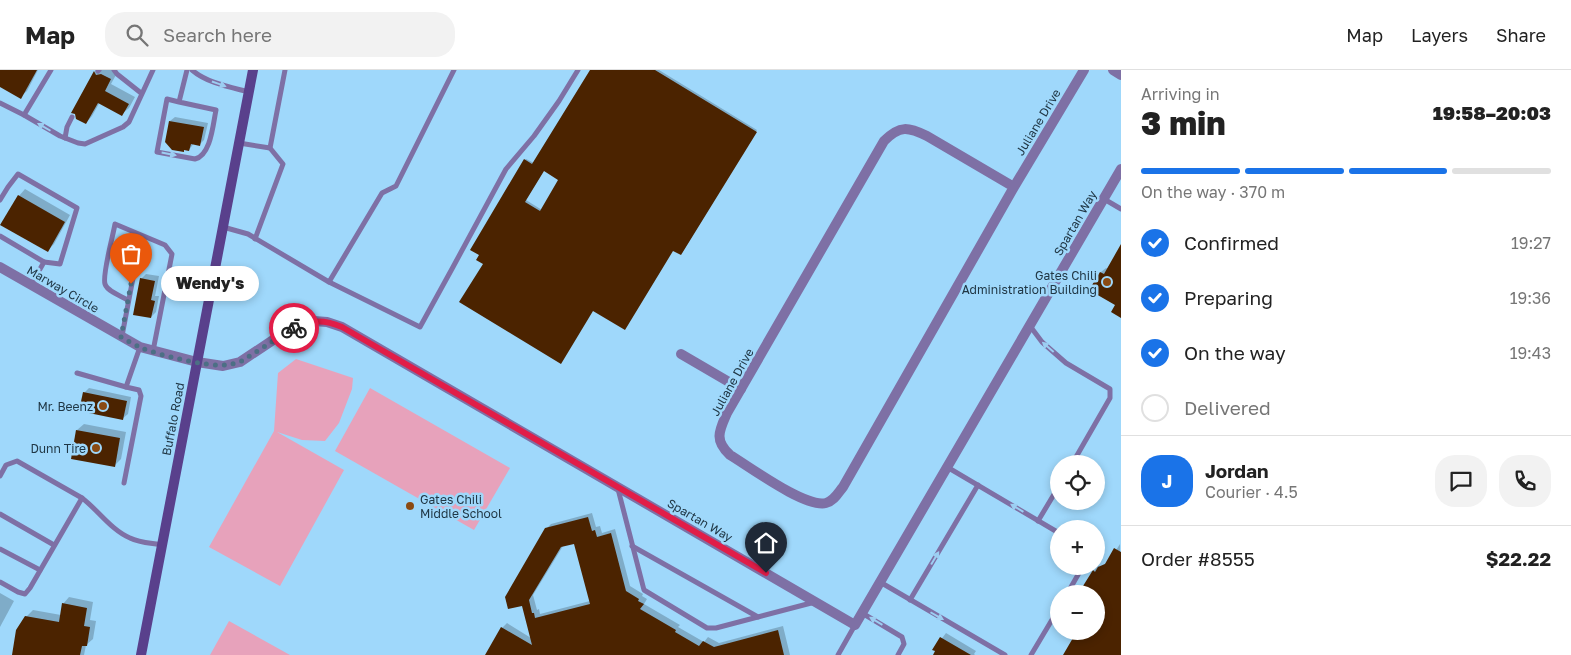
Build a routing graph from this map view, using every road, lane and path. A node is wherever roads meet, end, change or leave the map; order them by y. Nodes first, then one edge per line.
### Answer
1 (51, 70) edge
2 (114, 70) edge
3 (153, 70) edge
4 (187, 70) edge
5 (192, 70) edge
6 (251, 70) edge
7 (285, 70) edge
8 (454, 70) edge
9 (578, 70) edge
10 (1084, 70) edge
11 (1113, 70) edge
12 (1121, 75) edge
13 (249, 92) junction
14 (142, 93) junction
15 (179, 102) junction
16 (0, 103) edge
17 (24, 115) junction
18 (72, 117) dead end
19 (65, 138) junction
20 (239, 143) junction
21 (270, 148) junction
22 (1121, 169) edge
23 (1014, 187) junction
24 (1104, 199) junction
25 (0, 200) edge
26 (1120, 207) edge
27 (223, 227) junction
28 (0, 236) edge
29 (141, 236) junction
30 (255, 239) junction
31 (44, 262) junction
32 (0, 268) edge
33 (329, 282) junction
34 (31, 285) junction
35 (128, 300) junction
36 (1030, 326) junction
37 (121, 337) junction
38 (140, 347) junction
39 (153, 352) junction
40 (681, 354) dead end
41 (197, 362) junction
42 (77, 374) dead end
43 (126, 387) junction
44 (741, 389) junction
45 (1077, 455) edge
46 (947, 467) junction
47 (0, 476) edge
48 (124, 483) dead end
49 (978, 485) junction
50 (617, 486) junction
51 (82, 498) junction
52 (1050, 501) edge
53 (0, 514) edge
54 (1038, 521) junction
55 (1050, 528) edge
56 (54, 545) junction
57 (162, 545) junction
58 (632, 546) junction
59 (0, 549) edge
60 (40, 570) junction
61 (0, 582) edge
62 (880, 582) junction
63 (910, 600) junction
64 (816, 602) junction
65 (862, 613) junction
66 (758, 617) junction
67 (1050, 623) edge
68 (855, 625) junction
69 (141, 655) edge
70 (838, 655) edge
71 (898, 655) edge
72 (1005, 655) edge
73 (1031, 655) edge

1 - 17 lane
2 - 14 lane
3 - 14 lane
4 - 15 lane
5 -> 13 lane
6 - 13 main road, Buffalo Road
7 - 21 lane
8 - 33 lane
9 - 33 lane
10 - 23 street, Juliane Drive
11 - 12 street
13 - 20 main road, Buffalo Road
14 - 19 lane
15 -> 15 lane
16 - 17 lane
19 -> 17 lane
18 - 19 lane
20 - 21 lane
20 - 27 main road, Buffalo Road
21 - 30 lane
22 - 24 street, Spartan Way
23 - 44 street, Juliane Drive
23 - 44 street, Juliane Drive
24 - 26 lane
24 - 36 street, Spartan Way
25 - 31 lane
27 - 30 lane
27 - 41 main road, Buffalo Road
28 - 31 lane
29 - 35 lane
29 - 35 lane
29 - 39 lane
30 - 33 lane
31 - 34 lane
32 - 34 street, Marway Circle
34 - 37 street, Marway Circle
35 - 37 lane
45 -> 36 lane
36 - 46 street, Spartan Way
37 - 38 street, Marway Circle
38 - 39 street, Marway Circle
38 - 43 lane
39 - 41 street, Marway Circle
40 - 44 street
41 - 50 street, Spartan Way
41 - 57 main road, Buffalo Road
42 - 43 lane
43 - 48 lane
46 - 49 lane
46 - 62 street, Spartan Way
47 - 51 lane
54 -> 49 lane
63 -> 49 lane
50 - 58 lane
50 - 64 street, Spartan Way
51 - 56 lane
51 - 57 lane
52 - 54 lane
53 - 56 lane
54 - 55 lane
56 - 60 lane
57 - 69 main road, Buffalo Road
58 - 66 lane
58 - 66 lane
59 - 60 lane
60 - 61 lane
62 - 63 lane
62 - 65 street, Spartan Way
63 -> 72 lane
64 - 66 lane
64 - 68 street, Spartan Way
65 - 68 street, Spartan Way
71 -> 65 lane
67 - 73 lane
68 - 70 lane

